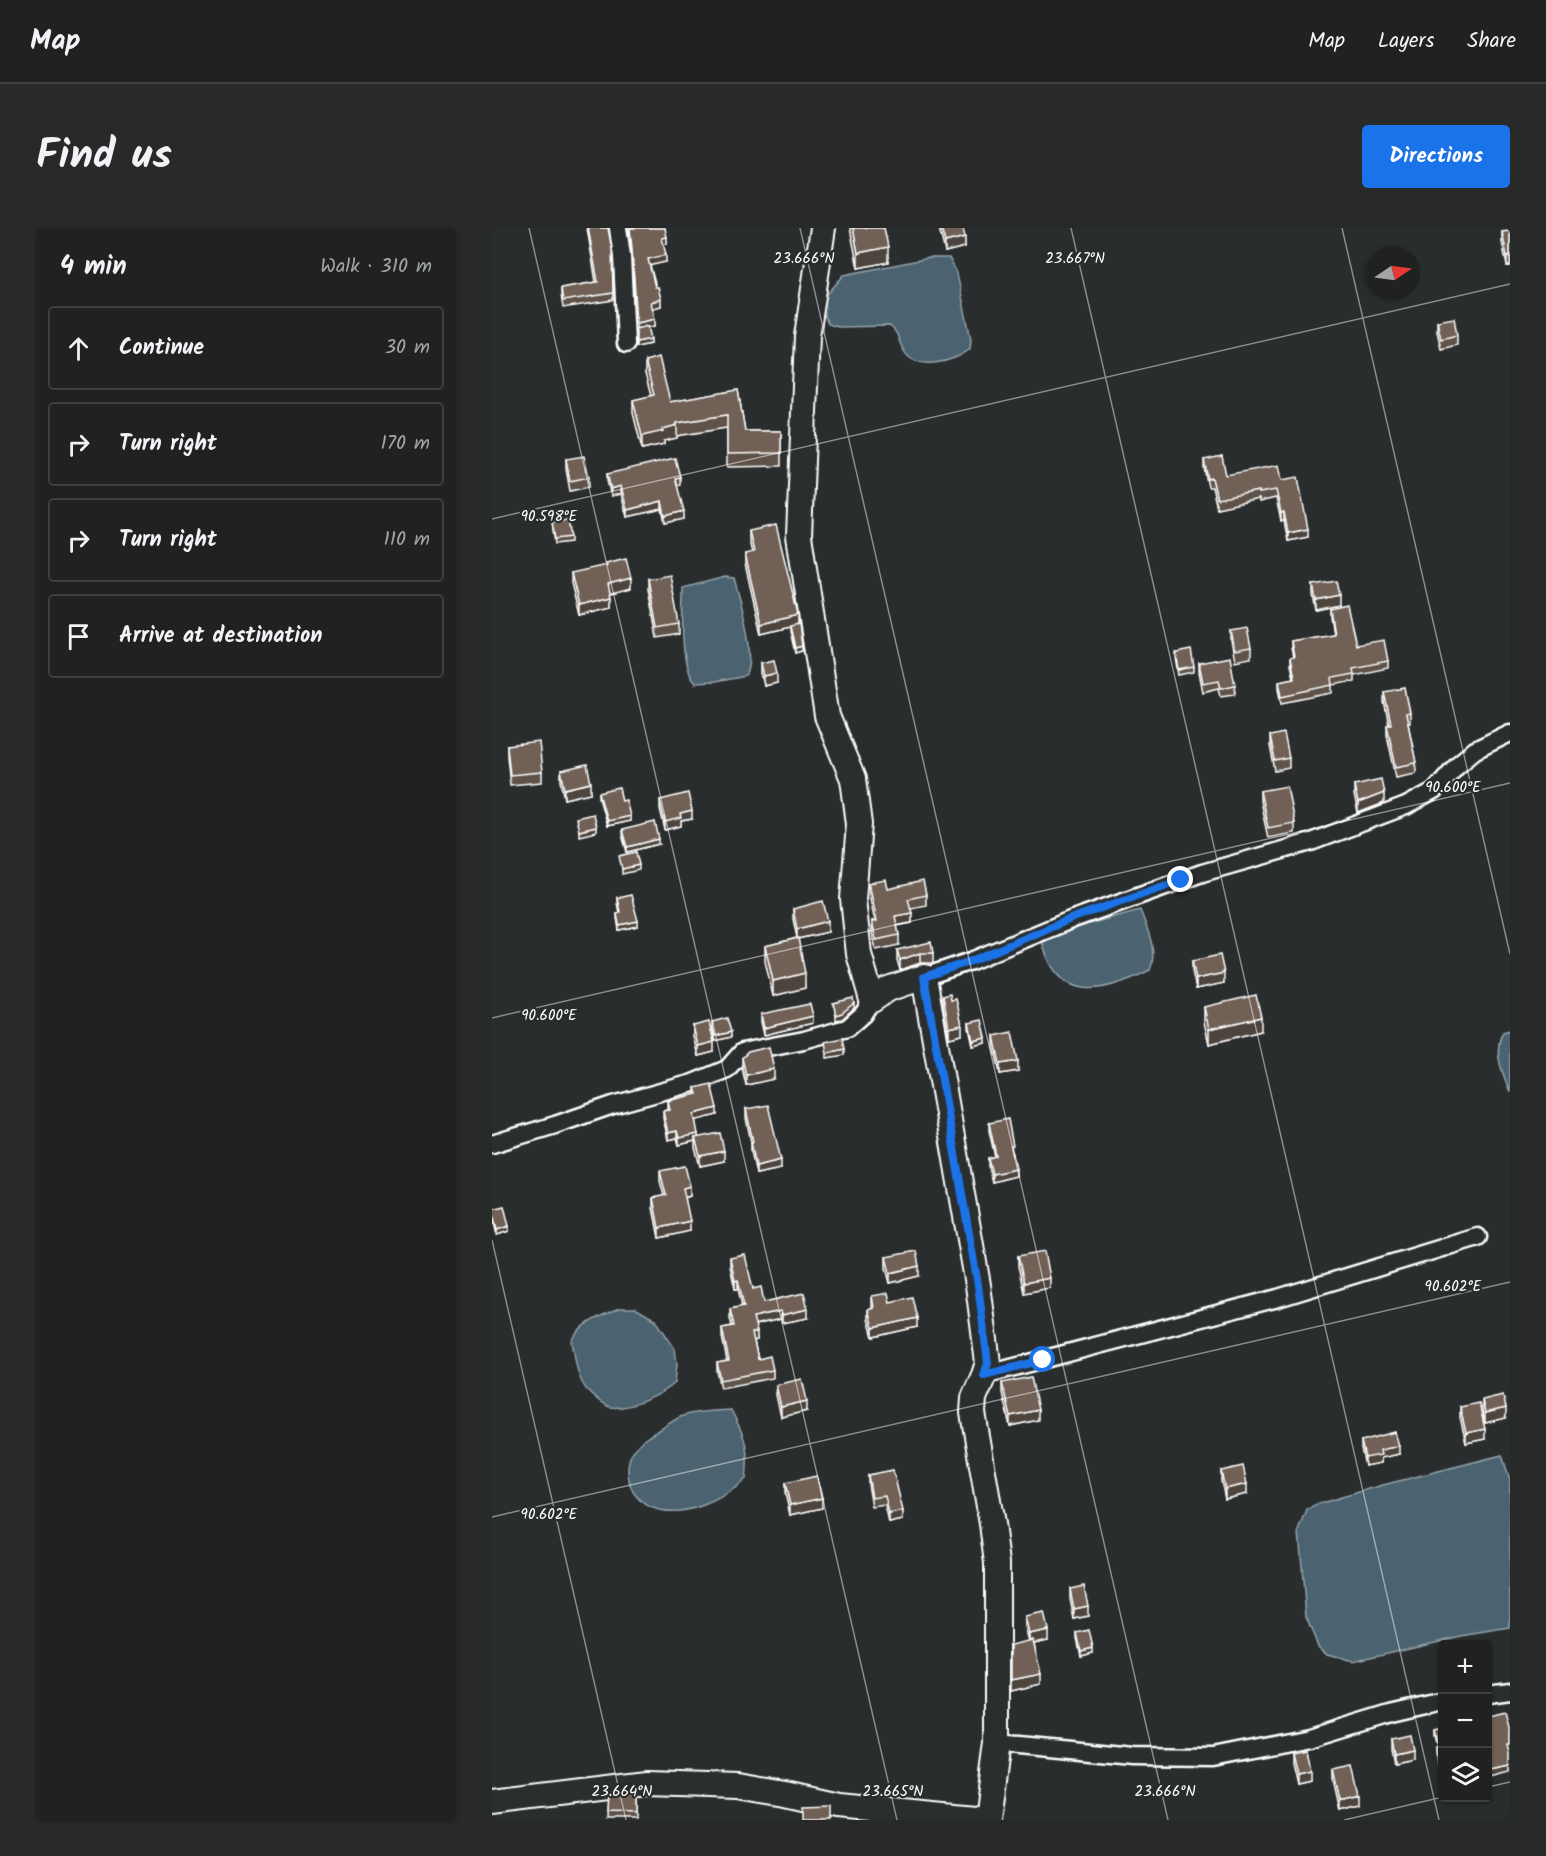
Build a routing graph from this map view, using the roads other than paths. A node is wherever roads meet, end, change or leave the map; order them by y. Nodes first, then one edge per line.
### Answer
1 (618, 228) edge
2 (823, 228) edge
3 (626, 344) dead end
4 (1510, 733) edge
5 (924, 977) junction
6 (872, 1000) junction
7 (492, 1144) edge
8 (1478, 1237) dead end
9 (984, 1375) junction
10 (1510, 1691) edge
11 (1492, 1693) edge
12 (1438, 1702) edge
13 (997, 1743) junction
14 (492, 1802) edge
15 (985, 1820) edge

1 - 3 street
2 - 6 street
4 - 5 street
5 - 6 street
5 - 9 street
6 - 7 street
8 - 9 street
9 - 13 street
10 - 11 street
12 - 13 street
13 - 15 street
14 - 15 street

